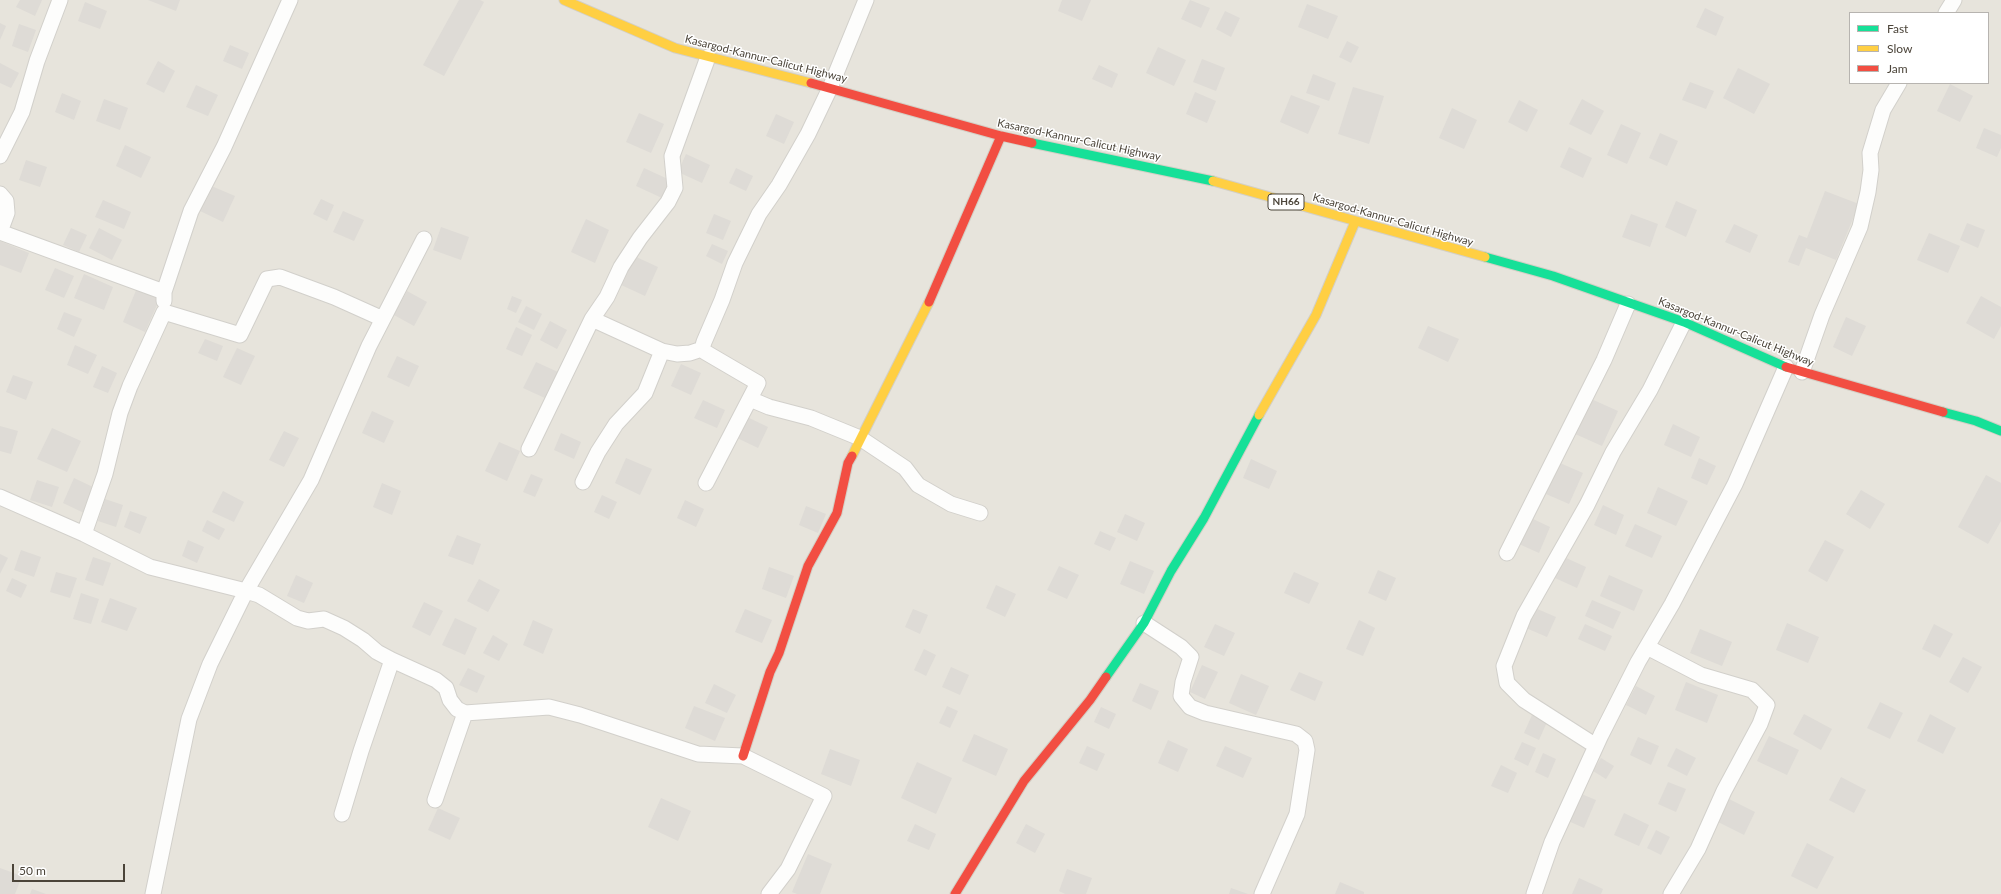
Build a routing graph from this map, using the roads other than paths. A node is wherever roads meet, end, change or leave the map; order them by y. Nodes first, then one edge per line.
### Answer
1 (60, 0) edge
2 (290, 0) edge
3 (564, 0) edge
4 (866, 0) edge
5 (1954, 0) edge
6 (1947, 12) edge
7 (708, 57) junction
8 (1898, 84) edge
9 (830, 88) junction
10 (1001, 136) junction
11 (0, 156) edge
12 (0, 194) edge
13 (1355, 222) junction
14 (0, 232) edge
15 (424, 239) dead end
16 (164, 292) junction
17 (1628, 304) junction
18 (164, 312) junction
19 (383, 319) junction
20 (592, 319) junction
21 (1684, 322) junction
22 (702, 349) junction
23 (662, 351) junction
24 (1786, 367) junction
25 (1802, 372) junction
26 (750, 399) junction
27 (2001, 431) edge
28 (860, 438) junction
29 (529, 449) dead end
30 (583, 482) dead end
31 (706, 482) dead end
32 (0, 497) edge
33 (980, 513) dead end
34 (84, 534) junction
35 (1507, 553) dead end
36 (246, 591) junction
37 (1144, 623) junction
38 (1647, 647) junction
39 (392, 660) junction
40 (465, 713) junction
41 (1596, 746) junction
42 (743, 756) junction
43 (435, 800) dead end
44 (342, 814) dead end
45 (153, 894) edge
46 (770, 894) edge
47 (955, 894) edge
48 (1262, 894) edge
49 (1534, 894) edge
50 (1671, 894) edge

1 - 11 street
2 - 16 street
3 - 7 main road, Kasargod-Kannur-Calicut Highway / NH66
4 - 9 street
5 - 6 street
7 - 9 main road, Kasargod-Kannur-Calicut Highway / NH66
7 - 20 street
8 - 25 street
9 - 10 main road, Kasargod-Kannur-Calicut Highway / NH66
9 - 22 street
10 - 13 main road, Kasargod-Kannur-Calicut Highway / NH66
10 - 28 main road
12 - 14 street
13 - 17 main road, Kasargod-Kannur-Calicut Highway / NH66
13 - 37 main road
14 - 16 street
15 - 19 street
16 - 18 street
17 - 21 main road, Kasargod-Kannur-Calicut Highway / NH66
17 - 35 street
18 - 19 street
18 - 34 street
19 - 36 street
20 - 23 street
20 - 29 street
21 - 24 main road, Kasargod-Kannur-Calicut Highway / NH66
21 - 41 street
22 - 23 street
22 - 26 street
23 - 30 street
24 - 25 main road, Kasargod-Kannur-Calicut Highway / NH66
24 - 38 street
25 - 27 main road, Kasargod-Kannur-Calicut Highway / NH66
26 - 28 street
26 - 31 street
28 - 33 street
28 - 42 main road
32 - 34 street
34 - 36 street
36 - 39 street
36 - 45 street
37 - 47 main road
37 - 48 street
38 - 41 street
38 - 50 street
39 - 40 street
39 - 44 street
40 - 42 street
40 - 43 street
41 - 49 street
42 - 46 street

